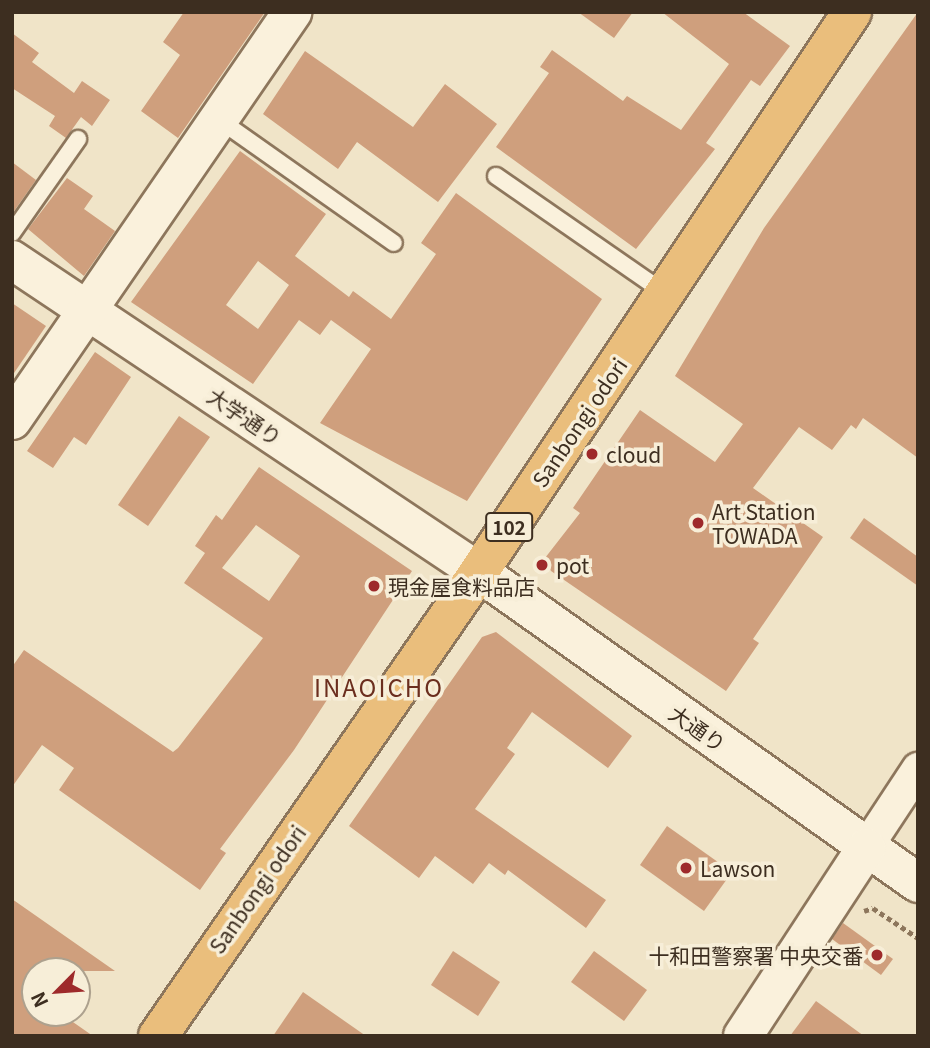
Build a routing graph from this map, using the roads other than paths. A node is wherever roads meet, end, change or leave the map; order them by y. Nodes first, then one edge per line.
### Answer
1 (292, 12) edge
2 (852, 12) edge
3 (218, 119) junction
4 (78, 138) dead end
5 (496, 176) dead end
6 (12, 233) edge
7 (394, 243) dead end
8 (12, 260) edge
9 (665, 293) junction
10 (87, 310) junction
11 (12, 420) edge
12 (479, 572) junction
13 (918, 769) edge
14 (866, 848) junction
15 (918, 883) edge
16 (158, 1036) edge
17 (743, 1036) edge

1 - 3 street
2 - 9 highway, Sanbongi odori / 102
3 - 7 lane
3 - 10 street
4 - 6 lane
5 - 9 lane
8 - 10 street, 大学通り
9 - 12 highway, Sanbongi odori / 102
10 - 11 street
10 - 12 street, 大学通り
12 - 14 street, 大通り
12 - 16 highway, Sanbongi odori / 102
13 - 14 street
14 - 15 street, 大通り
14 - 17 street

